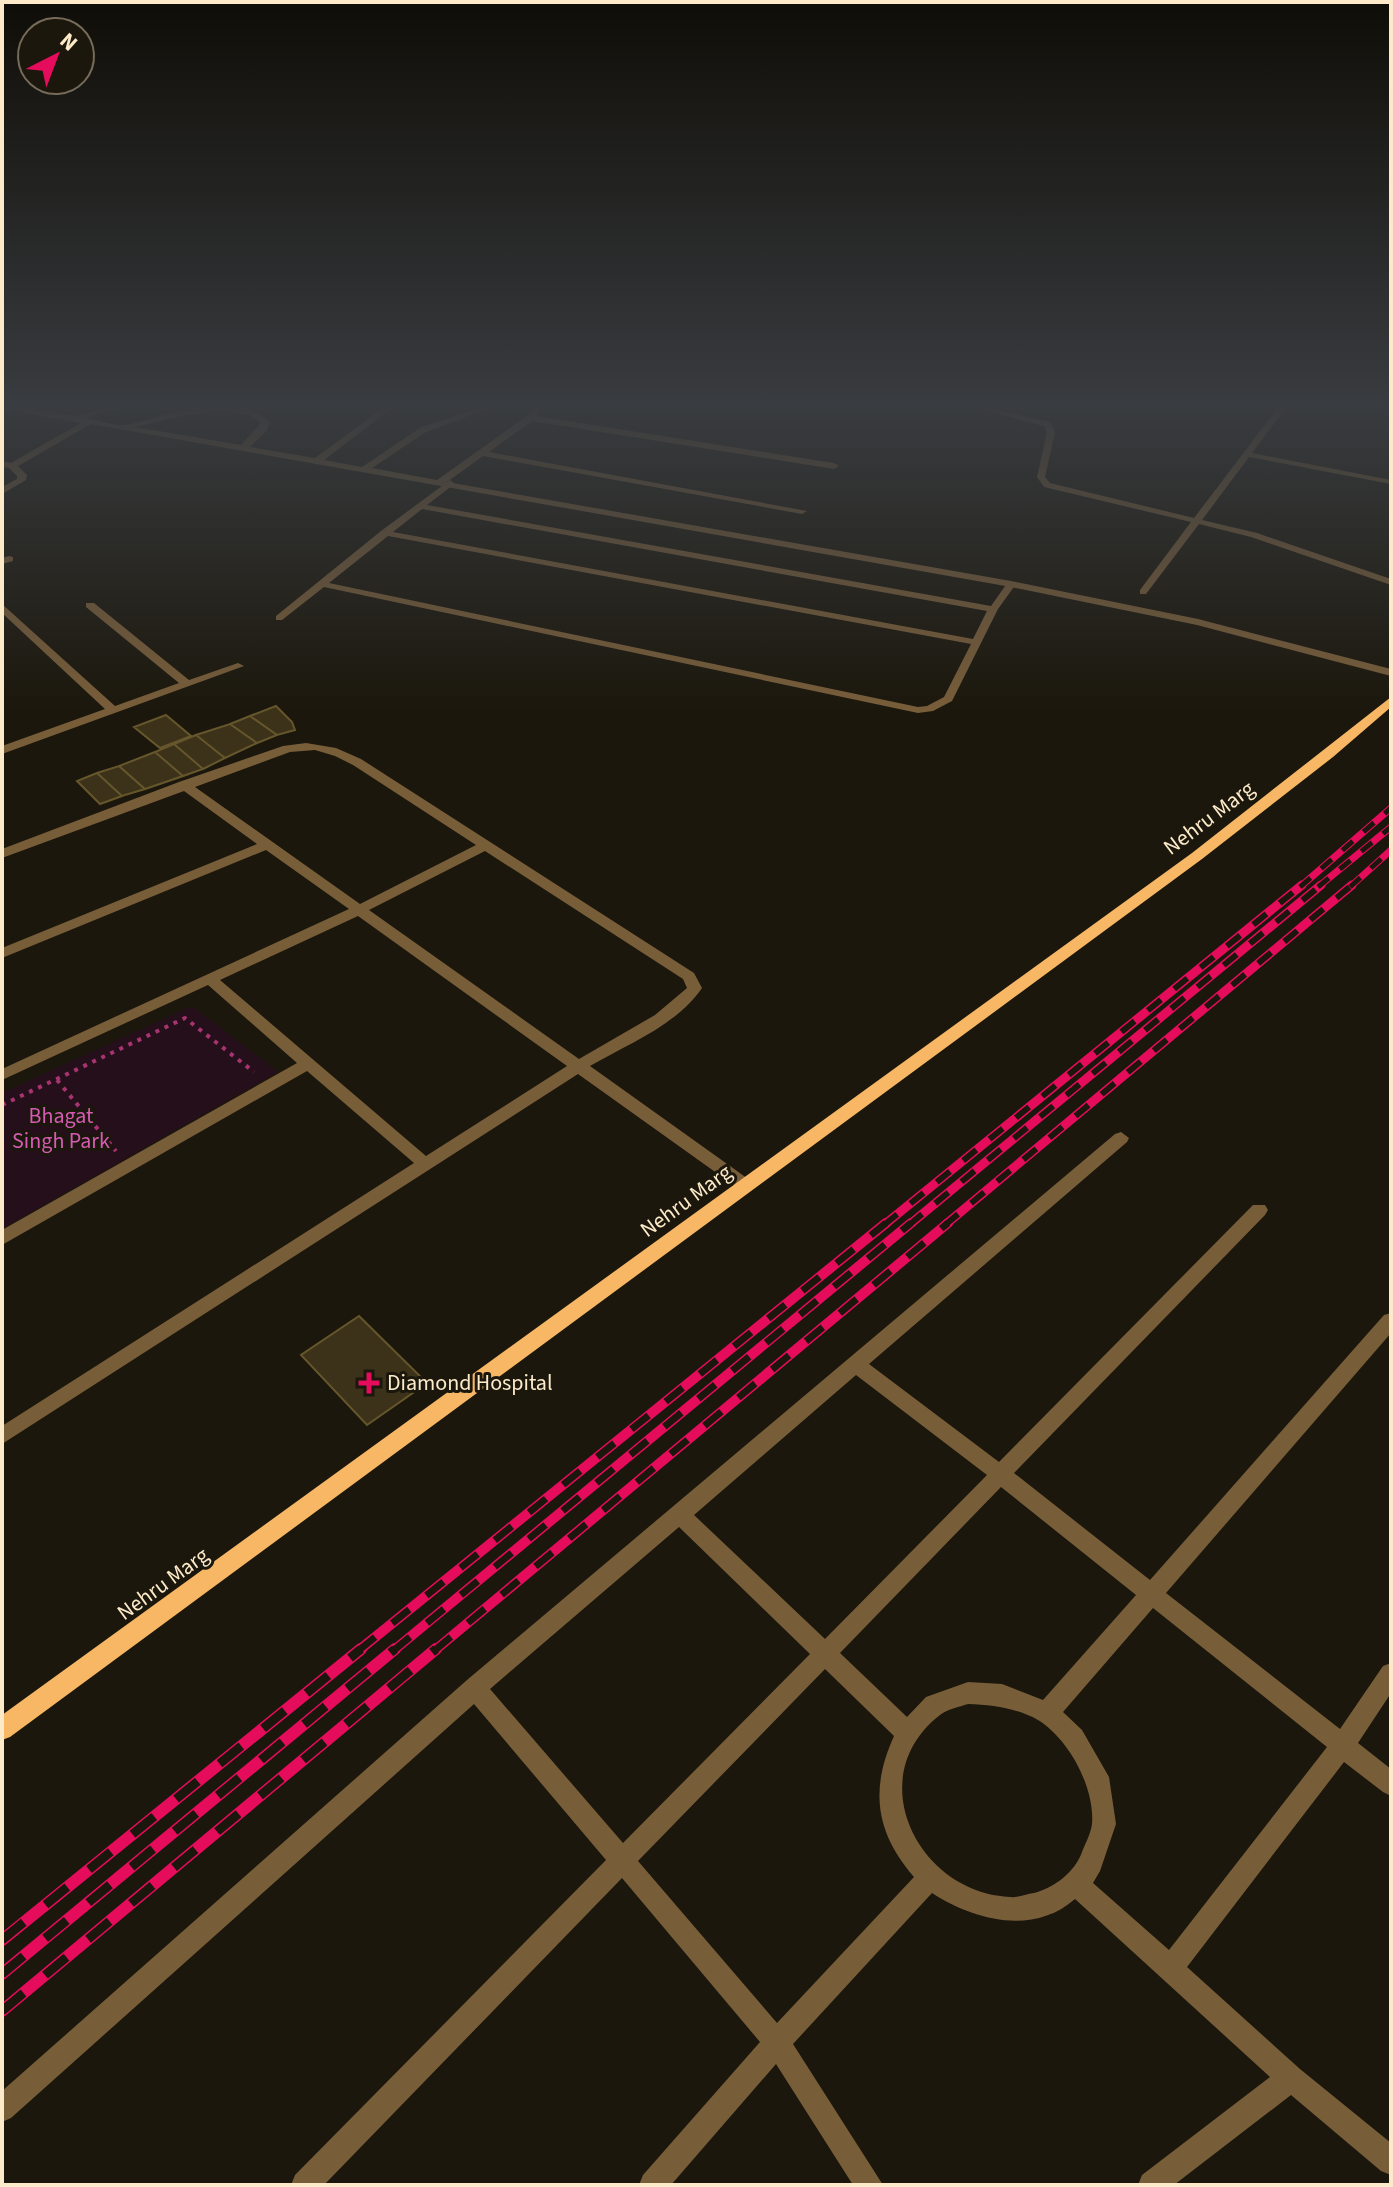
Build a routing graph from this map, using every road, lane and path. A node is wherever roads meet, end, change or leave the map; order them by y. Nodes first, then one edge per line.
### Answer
1 (418, 507) edge
2 (425, 507) edge
3 (584, 507) edge
4 (780, 507) edge
5 (1138, 507) edge
6 (1207, 507) edge
7 (802, 511) dead end
8 (1196, 521) junction
9 (384, 533) junction
10 (1391, 582) edge
11 (321, 584) junction
12 (1011, 584) junction
13 (1143, 592) dead end
14 (90, 605) dead end
15 (2, 607) edge
16 (993, 609) junction
17 (279, 618) dead end
18 (976, 642) junction
19 (238, 666) dead end
20 (1391, 673) edge
21 (187, 684) junction
22 (1391, 701) edge
23 (113, 710) junction
24 (2, 750) edge
25 (184, 785) junction
26 (268, 844) junction
27 (486, 845) junction
28 (2, 854) edge
29 (359, 910) junction
30 (2, 953) edge
31 (209, 978) junction
32 (307, 1064) junction
33 (578, 1066) junction
34 (2, 1075) edge
35 (243, 1078) dead end
36 (57, 1080) junction
37 (2, 1105) edge
38 (1121, 1138) dead end
39 (116, 1151) dead end
40 (425, 1164) junction
41 (745, 1185) junction
42 (1259, 1210) dead end
43 (2, 1238) edge
44 (1391, 1320) edge
45 (856, 1364) junction
46 (2, 1436) edge
47 (1000, 1474) junction
48 (679, 1514) junction
49 (1151, 1593) junction
50 (824, 1655) junction
51 (1391, 1674) edge
52 (475, 1688) junction
53 (1047, 1713) junction
54 (2, 1729) edge
55 (907, 1733) junction
56 (1342, 1746) junction
57 (1391, 1784) edge
58 (624, 1861) junction
59 (930, 1877) junction
60 (1075, 1883) junction
61 (1170, 1969) junction
62 (777, 2042) junction
63 (1291, 2078) junction
64 (2, 2109) edge
65 (1391, 2161) edge
66 (305, 2185) edge
67 (653, 2185) edge
68 (869, 2185) edge
69 (1152, 2185) edge

1 - 9 lane
2 - 16 lane
3 - 12 street
4 - 7 street
5 - 8 lane
6 - 8 lane
8 - 10 lane
8 - 13 lane
9 - 11 lane
9 - 18 lane
11 - 17 lane
11 - 18 lane
12 - 16 lane
12 - 20 street
14 - 21 street
15 - 23 street
16 - 18 lane
19 - 21 street
21 - 23 street
22 - 41 street, Nehru Marg
23 - 24 street
25 - 26 street
25 - 27 street
25 - 28 street
26 - 29 street
26 - 30 street
27 - 29 street
27 - 33 street
29 - 31 street
29 - 33 street
31 - 32 street
31 - 34 street
32 - 40 street
32 - 43 street
33 - 40 street
33 - 41 street
35 - 36 path
36 - 37 path
36 - 39 path
38 - 45 street
40 - 46 street
41 - 54 street, Nehru Marg
42 - 47 street
44 - 49 street
45 - 47 street
45 - 48 street
47 - 49 street
47 - 50 street
48 - 50 street
48 - 52 street
49 - 53 street
49 - 56 street
50 - 55 street
50 - 58 street
51 - 56 street
52 - 58 street
52 - 64 street
53 - 55 street
53 - 60 street
55 - 59 street
56 - 57 street
56 - 61 street
58 - 62 street
58 - 66 street
59 - 60 street
59 - 62 street
60 - 61 street
61 - 63 street
62 - 67 street
62 - 68 street
63 - 65 street
63 - 69 street

